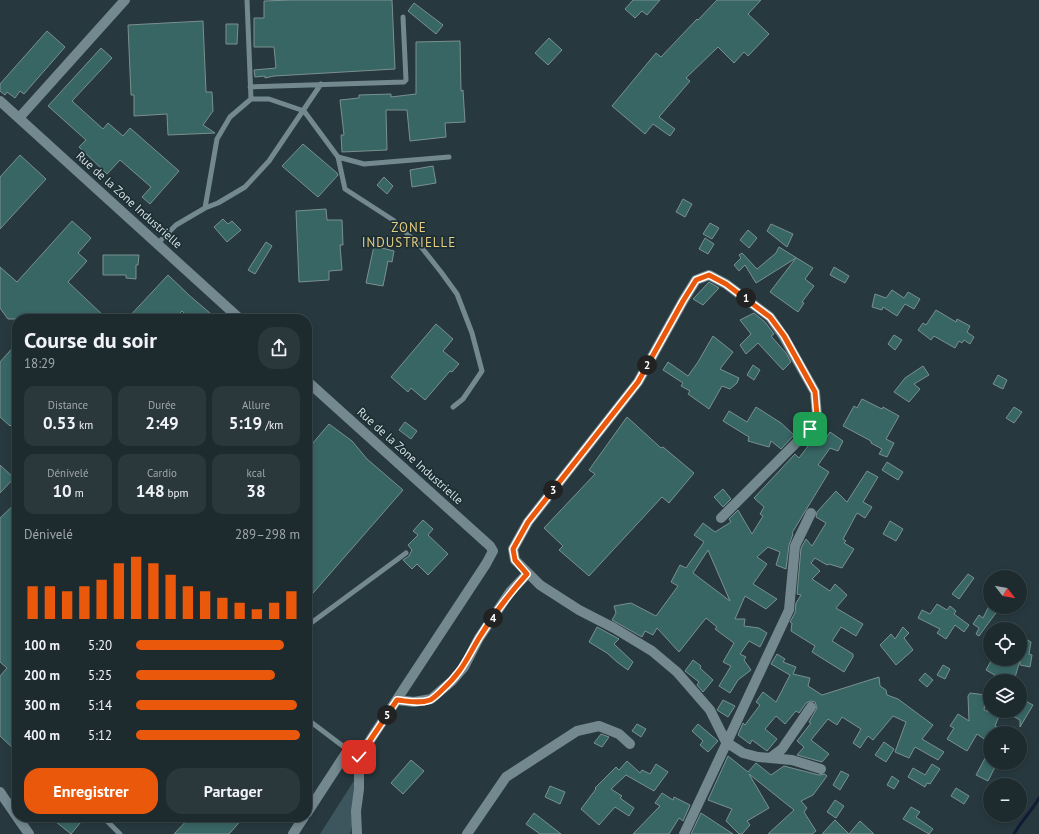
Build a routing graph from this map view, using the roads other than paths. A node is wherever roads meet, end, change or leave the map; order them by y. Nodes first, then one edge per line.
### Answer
1 (125, 0) edge
2 (247, 0) edge
3 (403, 17) dead end
4 (321, 84) junction
5 (250, 87) junction
6 (251, 99) junction
7 (0, 101) edge
8 (304, 111) junction
9 (19, 118) junction
10 (338, 157) junction
11 (449, 157) dead end
12 (206, 208) junction
13 (157, 244) junction
14 (234, 314) edge
15 (312, 386) edge
16 (452, 406) dead end
17 (811, 513) dead end
18 (721, 518) dead end
19 (406, 554) dead end
20 (527, 574) junction
21 (312, 622) edge
22 (397, 700) junction
23 (811, 707) dead end
24 (312, 723) edge
25 (726, 742) junction
26 (630, 744) dead end
27 (348, 750) junction
28 (359, 757) junction
29 (770, 758) junction
30 (820, 769) dead end
31 (0, 792) edge
32 (312, 805) edge
33 (12, 810) edge
34 (21, 822) edge
35 (108, 822) edge
36 (301, 822) edge
37 (29, 834) edge
38 (120, 834) edge
39 (293, 834) edge
40 (357, 834) edge
41 (467, 834) edge
42 (684, 834) edge

1 - 9 street
2 - 5 lane
3 - 4 lane
4 - 5 lane
4 - 8 lane
5 - 6 lane
6 - 8 lane
6 - 12 lane
7 - 9 street, Rue de la Zone Industrielle
8 - 10 lane
8 - 12 lane
9 - 13 street, Rue de la Zone Industrielle
10 - 11 lane
10 - 16 lane
12 - 13 lane
13 - 14 street, Rue de la Zone Industrielle
15 - 22 street, Rue de la Zone Industrielle
17 - 25 street
18 - 20 street
19 - 21 lane
20 - 22 street
20 - 25 street
22 - 28 street
23 - 29 street
24 - 27 lane
25 - 29 street
25 - 42 street
26 - 41 street
27 - 28 street
27 - 32 street
28 - 40 street
29 - 30 street
31 - 33 street
34 - 37 street
35 - 38 lane
36 - 39 street

